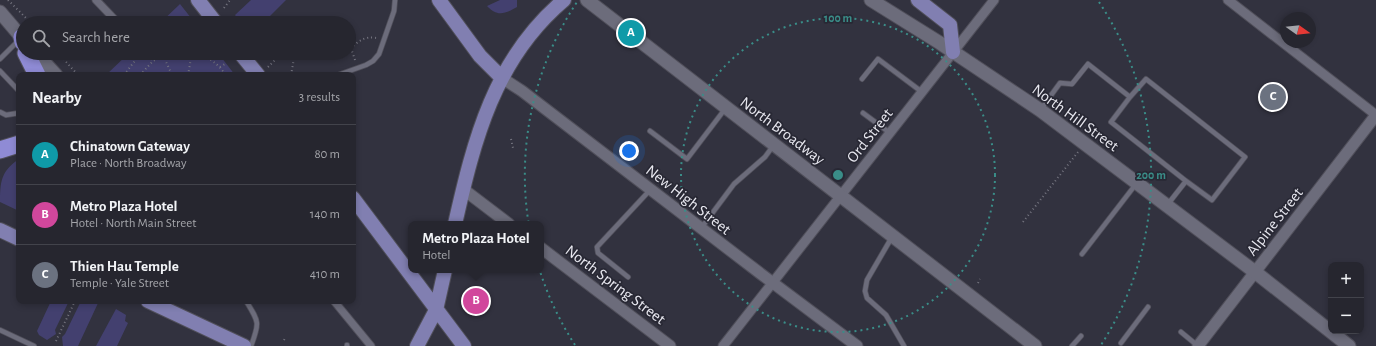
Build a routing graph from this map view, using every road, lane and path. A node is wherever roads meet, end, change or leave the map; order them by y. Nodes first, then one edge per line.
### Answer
1 (8, 0) edge
2 (96, 0) edge
3 (198, 0) edge
4 (230, 0) edge
5 (395, 0) edge
6 (439, 0) edge
7 (564, 0) edge
8 (587, 0) edge
9 (871, 0) edge
10 (918, 0) edge
11 (994, 0) edge
12 (1228, 0) edge
13 (224, 8) dead end
14 (2, 14) edge
15 (111, 16) edge
16 (211, 16) edge
17 (16, 18) edge
18 (16, 29) edge
19 (376, 38) dead end
20 (356, 44) edge
21 (16, 46) edge
22 (953, 52) junction
23 (0, 59) edge
24 (32, 60) edge
25 (42, 60) edge
26 (64, 60) edge
27 (136, 60) edge
28 (165, 60) edge
29 (191, 60) edge
30 (211, 60) edge
31 (249, 60) edge
32 (275, 60) edge
33 (294, 60) edge
34 (153, 61) edge
35 (225, 64) dead end
36 (220, 68) junction
37 (0, 70) edge
38 (263, 71) edge
39 (36, 72) edge
40 (53, 72) edge
41 (75, 72) edge
42 (126, 72) edge
43 (143, 72) edge
44 (171, 72) edge
45 (189, 72) edge
46 (223, 72) edge
47 (292, 72) edge
48 (346, 72) edge
49 (502, 78) junction
50 (862, 79) dead end
51 (16, 88) edge
52 (922, 92) junction
53 (1130, 97) junction
54 (726, 108) junction
55 (1040, 110) junction
56 (0, 112) edge
57 (16, 113) edge
58 (863, 113) dead end
59 (1376, 115) edge
60 (650, 131) dead end
61 (890, 132) junction
62 (511, 139) dead end
63 (1085, 143) junction
64 (16, 145) edge
65 (775, 145) junction
66 (513, 148) dead end
67 (0, 150) edge
68 (1186, 181) junction
69 (1137, 183) junction
70 (463, 189) junction
71 (650, 189) junction
72 (840, 196) junction
73 (356, 202) edge
74 (1166, 206) junction
75 (456, 221) edge
76 (505, 221) edge
77 (1024, 222) dead end
78 (701, 229) junction
79 (0, 230) edge
80 (893, 236) junction
81 (16, 238) edge
82 (544, 250) edge
83 (1082, 254) dead end
84 (408, 272) edge
85 (1255, 272) junction
86 (409, 273) edge
87 (444, 273) edge
88 (628, 277) dead end
89 (980, 279) dead end
90 (772, 283) junction
91 (978, 283) dead end
92 (74, 304) edge
93 (154, 304) edge
94 (248, 304) edge
95 (336, 304) edge
96 (1148, 308) dead end
97 (436, 310) junction
98 (0, 330) edge
99 (1181, 332) dead end
100 (1081, 336) dead end
101 (56, 341) dead end
102 (1121, 343) dead end
103 (420, 345) edge
104 (34, 346) edge
105 (244, 346) edge
106 (251, 346) edge
107 (371, 346) edge
108 (464, 346) edge
109 (670, 346) edge
110 (723, 346) edge
111 (857, 346) edge
112 (904, 346) edge
113 (1035, 346) edge
114 (1072, 346) edge
115 (1198, 346) edge
116 (1349, 346) edge

1 - 17 path
2 - 15 street
3 - 16 main road
4 - 13 path
5 - 48 lane
6 - 49 main road
7 - 49 main road
8 - 54 main road, North Broadway
9 - 22 main road, North Hill Street
10 - 22 main road
11 - 22 street, Ord Street
12 - 59 street
14 - 18 main road
19 - 20 path
21 - 23 lane
22 - 52 street, Ord Street
22 - 55 main road, North Hill Street
24 - 39 highway
25 - 40 main road
26 - 41 path
27 - 42 path
28 - 44 path
29 - 45 path
30 - 36 path
31 - 38 main road
32 - 38 path
33 - 47 path
34 - 43 path
35 - 36 path
36 - 46 path
37 - 51 lane
49 - 70 main road
49 - 71 street, New High Street
50 - 52 lane
52 - 61 street, Ord Street
53 - 55 lane
53 - 68 lane
53 - 68 lane
54 - 60 lane
54 - 65 main road, North Broadway
55 - 63 main road, North Hill Street
56 - 57 lane
58 - 61 lane
59 - 85 street, Alpine Street
61 - 72 street, Ord Street
62 - 66 path
63 - 69 main road, North Hill Street
63 - 77 path
64 - 67 highway
65 - 72 main road, North Broadway
65 - 78 lane
68 - 74 lane
69 - 74 main road, North Hill Street
69 - 83 lane
70 - 75 main road
70 - 76 street
71 - 78 street, New High Street
71 - 88 lane
72 - 80 main road, North Broadway
72 - 90 street, Ord Street
73 - 84 main road
74 - 85 main road, North Hill Street
78 - 90 street, New High Street
79 - 81 main road
80 - 112 lane
80 - 113 main road, North Broadway
82 - 109 street, North Spring Street
85 - 115 street, Alpine Street
85 - 116 main road, North Hill Street
86 - 97 main road
87 - 97 main road
89 - 91 path
90 - 110 street, Ord Street
90 - 111 street, New High Street
92 - 101 path
93 - 105 main road
94 - 106 lane
95 - 107 street
96 - 102 lane
97 - 103 main road
97 - 108 main road
98 - 104 lane
99 - 115 lane
100 - 114 lane

